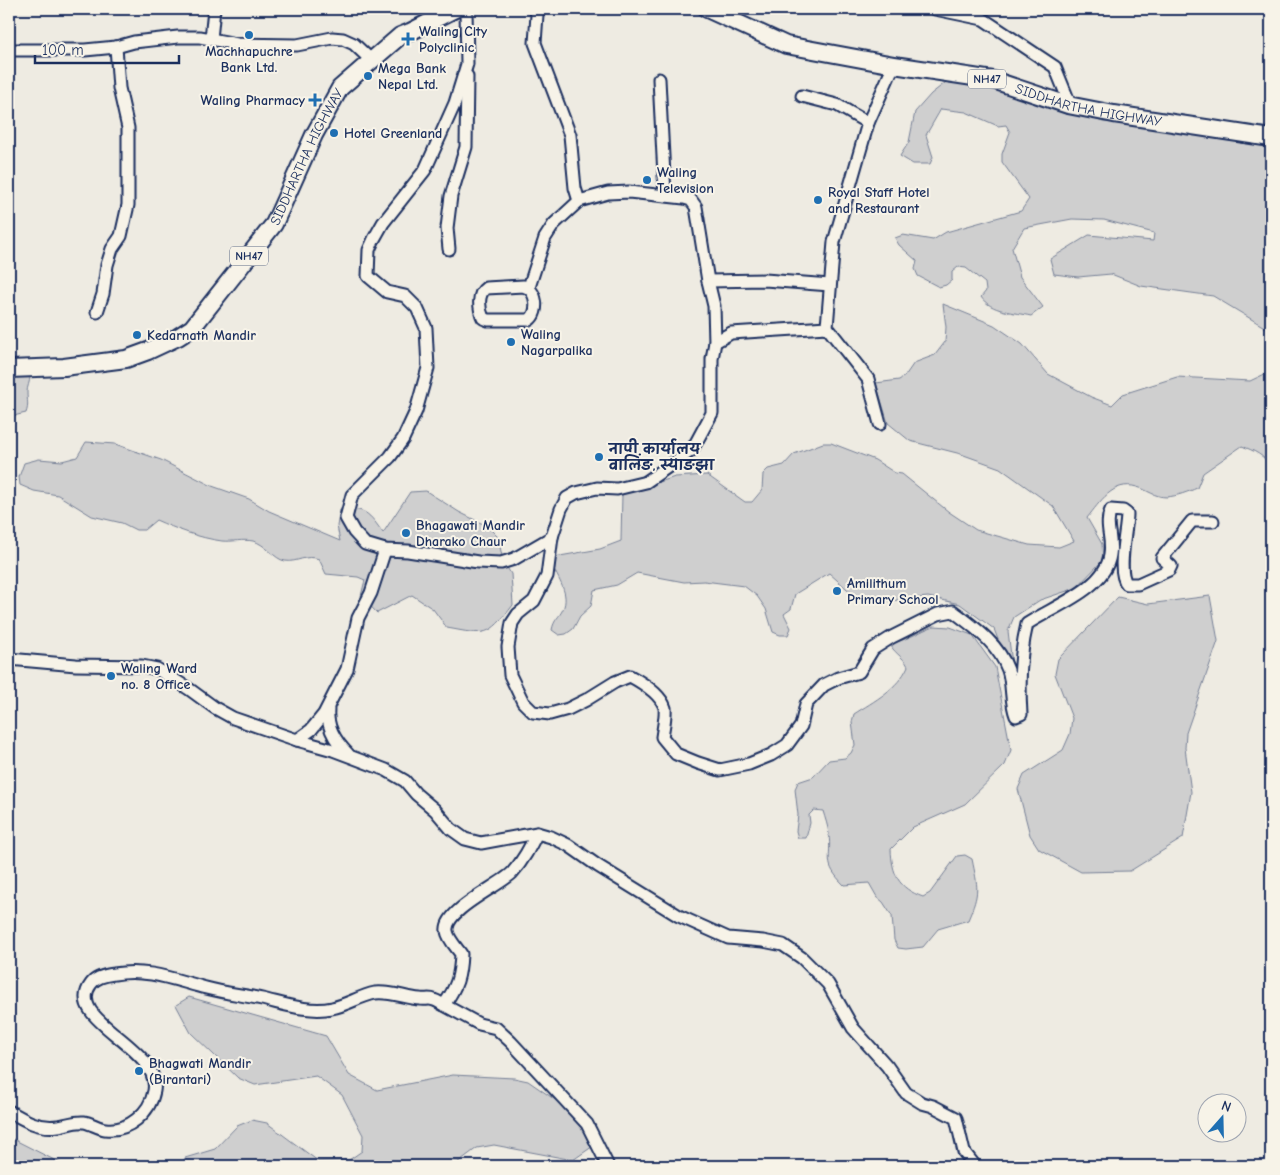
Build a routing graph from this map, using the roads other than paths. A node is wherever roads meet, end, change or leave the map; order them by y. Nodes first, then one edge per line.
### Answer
1 (214, 9) edge
2 (454, 9) edge
3 (466, 9) edge
4 (535, 9) edge
5 (707, 9) edge
6 (935, 9) edge
7 (211, 39) junction
8 (116, 47) junction
9 (9, 50) edge
10 (371, 60) junction
11 (466, 64) junction
12 (894, 65) junction
13 (659, 79) dead end
14 (802, 96) dead end
15 (1068, 104) junction
16 (868, 122) junction
17 (1271, 138) edge
18 (665, 196) junction
19 (579, 201) junction
20 (449, 249) dead end
21 (708, 281) junction
22 (830, 284) junction
23 (529, 287) junction
24 (97, 312) dead end
25 (827, 327) junction
26 (715, 342) junction
27 (9, 369) edge
28 (880, 424) dead end
29 (1214, 521) dead end
30 (552, 537) junction
31 (386, 550) junction
32 (9, 660) edge
33 (329, 706) junction
34 (297, 740) junction
35 (351, 757) junction
36 (537, 833) junction
37 (444, 1006) junction
38 (9, 1111) edge
39 (608, 1166) edge
40 (975, 1166) edge

1 - 7 street
2 - 10 highway, SIDDHARTHA HIGHWAY / NH47
3 - 11 street
4 - 19 street
5 - 12 highway, SIDDHARTHA HIGHWAY / NH47
6 - 15 street
7 - 8 street
7 - 10 street
8 - 9 street
8 - 24 street
10 - 27 highway, SIDDHARTHA HIGHWAY / NH47
11 - 20 street
11 - 31 street
12 - 15 highway, SIDDHARTHA HIGHWAY / NH47
12 - 16 street
13 - 18 street
14 - 16 street
15 - 17 highway, SIDDHARTHA HIGHWAY / NH47
16 - 22 street
18 - 19 street
18 - 21 street
19 - 23 street
21 - 22 street
21 - 26 street
22 - 25 street
23 - 23 street
25 - 26 street
25 - 28 street
26 - 30 street
29 - 30 street
30 - 31 street
31 - 33 street
32 - 34 street
33 - 34 street
33 - 35 street
34 - 35 street
35 - 36 street
36 - 37 street
36 - 40 street
37 - 38 street
37 - 39 street

